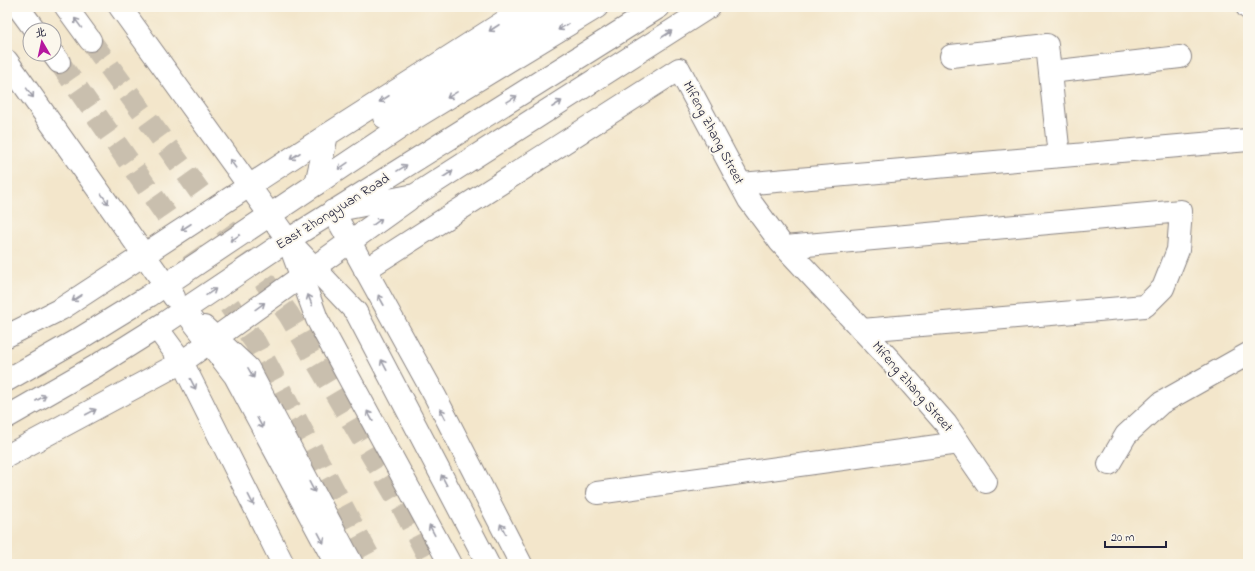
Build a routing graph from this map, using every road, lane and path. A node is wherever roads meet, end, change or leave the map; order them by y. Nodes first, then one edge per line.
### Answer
1 (18, 7) edge
2 (66, 7) edge
3 (120, 7) edge
4 (526, 7) edge
5 (561, 7) edge
6 (597, 7) edge
7 (659, 7) edge
8 (709, 7) edge
9 (29, 22) edge
10 (90, 40) tunnel mouth
11 (951, 56) dead end
12 (1180, 57) dead end
13 (7, 62) edge
14 (1050, 72) junction
15 (1248, 140) edge
16 (325, 145) junction
17 (1059, 156) junction
18 (316, 184) junction
19 (741, 184) junction
20 (249, 186) junction
21 (415, 195) junction
22 (332, 211) junction
23 (270, 215) junction
24 (288, 240) junction
25 (350, 242) junction
26 (785, 247) junction
27 (144, 254) junction
28 (365, 270) junction
29 (307, 273) junction
30 (165, 285) junction
31 (184, 310) junction
32 (156, 328) junction
33 (862, 330) junction
34 (7, 336) edge
35 (213, 340) junction
36 (1248, 354) edge
37 (182, 362) junction
38 (7, 380) edge
39 (7, 417) edge
40 (959, 443) junction
41 (7, 456) edge
42 (1109, 464) dead end
43 (986, 482) dead end
44 (597, 493) dead end
45 (283, 564) edge
46 (336, 564) edge
47 (352, 564) edge
48 (450, 564) edge
49 (488, 564) edge
50 (521, 564) edge

1 - 9 main road
10 -> 2 main road
20 -> 3 main road
4 -> 16 main road
5 - 16 main road
6 -> 18 main road
22 -> 7 main road, East Zhongyuan Road
21 -> 8 main road
11 - 14 main road
12 - 14 main road
13 -> 27 main road
14 - 17 main road
15 - 17 main road
16 - 18 main road
16 -> 20 main road
17 - 19 main road
18 - 23 main road
19 - 26 main road, Mifeng Zhang Street
19 - 28 main road, Mifeng Zhang Street
20 - 23 main road
20 -> 27 main road
21 - 22 main road
25 -> 21 main road
22 - 24 main road, East Zhongyuan Road
22 - 25 main road
23 - 24 main road
23 -> 30 main road
24 - 29 main road
31 -> 24 main road, East Zhongyuan Road
25 - 28 main road
25 - 29 main road
26 - 33 main road, Mifeng Zhang Street
26 - 33 main road
27 - 30 main road
27 -> 34 main road
50 -> 28 main road
35 -> 29 main road
48 -> 29 main road
49 -> 29 main road
30 - 31 main road
30 - 38 main road
31 - 32 main road, East Zhongyuan Road
31 - 35 main road
32 - 37 main road
39 -> 32 main road, East Zhongyuan Road
33 - 40 main road, Mifeng Zhang Street
35 - 37 main road
35 -> 46 main road
35 -> 47 main road
36 - 42 main road
41 -> 37 main road
37 -> 45 main road
40 - 43 main road, Mifeng Zhang Street
40 - 44 main road

